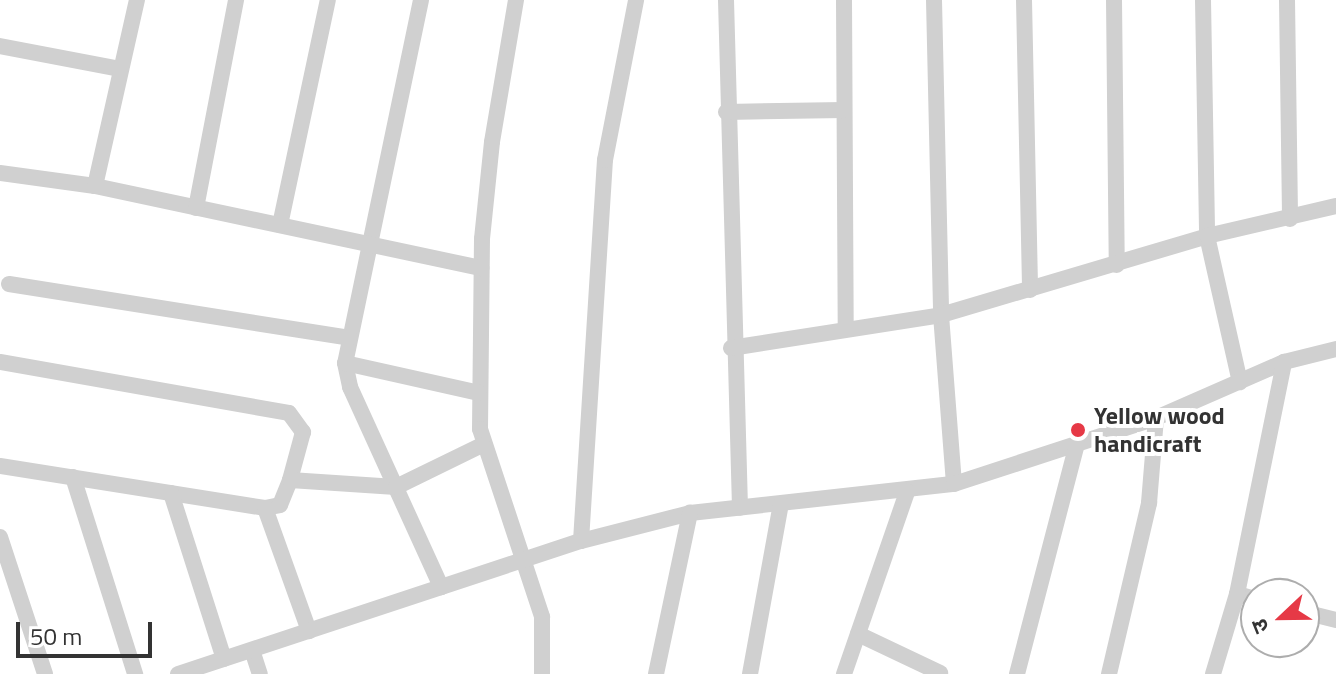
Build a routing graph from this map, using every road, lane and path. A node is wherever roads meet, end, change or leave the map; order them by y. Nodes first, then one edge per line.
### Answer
1 (137, 0) edge
2 (236, 0) edge
3 (328, 0) edge
4 (421, 0) edge
5 (516, 0) edge
6 (636, 0) edge
7 (726, 0) edge
8 (844, 0) edge
9 (934, 0) edge
10 (1024, 0) edge
11 (1114, 0) edge
12 (1203, 0) edge
13 (1287, 0) edge
14 (0, 46) edge
15 (121, 69) junction
16 (844, 110) junction
17 (726, 112) junction
18 (0, 173) edge
19 (95, 186) junction
20 (1336, 206) edge
21 (196, 208) junction
22 (1290, 219) junction
23 (280, 225) junction
24 (1207, 236) junction
25 (368, 244) junction
26 (1117, 265) junction
27 (481, 268) junction
28 (9, 284) dead end
29 (1030, 290) junction
30 (941, 315) junction
31 (846, 329) junction
32 (350, 338) junction
33 (731, 348) junction
34 (1336, 349) edge
35 (0, 362) edge
36 (1284, 362) junction
37 (345, 363) junction
38 (1240, 382) junction
39 (479, 393) junction
40 (1156, 418) junction
41 (1077, 444) junction
42 (482, 445) junction
43 (0, 466) edge
44 (73, 477) junction
45 (290, 480) junction
46 (954, 484) junction
47 (396, 487) junction
48 (907, 492) junction
49 (171, 493) junction
50 (781, 504) junction
51 (265, 508) junction
52 (740, 508) junction
53 (690, 513) junction
54 (0, 537) edge
55 (581, 541) junction
56 (524, 560) junction
57 (441, 587) junction
58 (1237, 594) junction
59 (1240, 595) edge
60 (309, 631) junction
61 (858, 634) junction
62 (252, 650) junction
63 (224, 659) junction
64 (940, 673) edge
65 (45, 674) edge
66 (135, 674) edge
67 (178, 674) edge
68 (260, 674) edge
69 (542, 674) edge
70 (656, 674) edge
71 (750, 674) edge
72 (844, 674) edge
73 (1017, 674) edge
74 (1109, 674) edge
75 (1213, 674) edge

1 - 15 street
2 - 21 street
3 - 23 street
4 - 25 street
5 - 27 street
6 - 55 street
7 - 17 street
8 - 16 street
9 - 30 street
10 - 29 street
11 - 26 street
12 - 24 street
13 - 22 street
14 - 15 street
15 - 19 street
16 - 17 street
16 - 31 street
17 - 33 street
18 - 19 street
19 - 21 street
20 - 22 street
21 - 23 street
22 - 24 street
23 - 25 street
24 - 26 street
24 - 38 street
25 - 27 street
25 - 32 street
26 - 29 street
27 - 39 street
28 - 32 street
29 - 30 street
30 - 31 street
30 - 46 street
31 - 33 street
32 - 37 street
33 - 52 street
34 - 36 street
35 - 45 street
36 - 38 street
36 - 58 street
37 - 39 street
37 - 47 street
38 - 40 street
39 - 42 street
40 - 41 street
40 - 74 street
41 - 46 street
41 - 73 street
42 - 47 street
42 - 56 street
43 - 44 street
44 - 49 street
44 - 66 street
45 - 47 street
45 - 51 street
46 - 48 street
47 - 57 street
48 - 50 street
48 - 61 street
49 - 51 street
49 - 63 street
50 - 52 street
50 - 71 street
51 - 60 street
52 - 53 street
53 - 55 street
53 - 70 street
54 - 65 street
55 - 56 street
56 - 57 street
56 - 69 street
57 - 60 street
58 - 59 street
58 - 75 street
60 - 62 street
61 - 64 street
61 - 72 street
62 - 63 street
62 - 68 street
63 - 67 street

